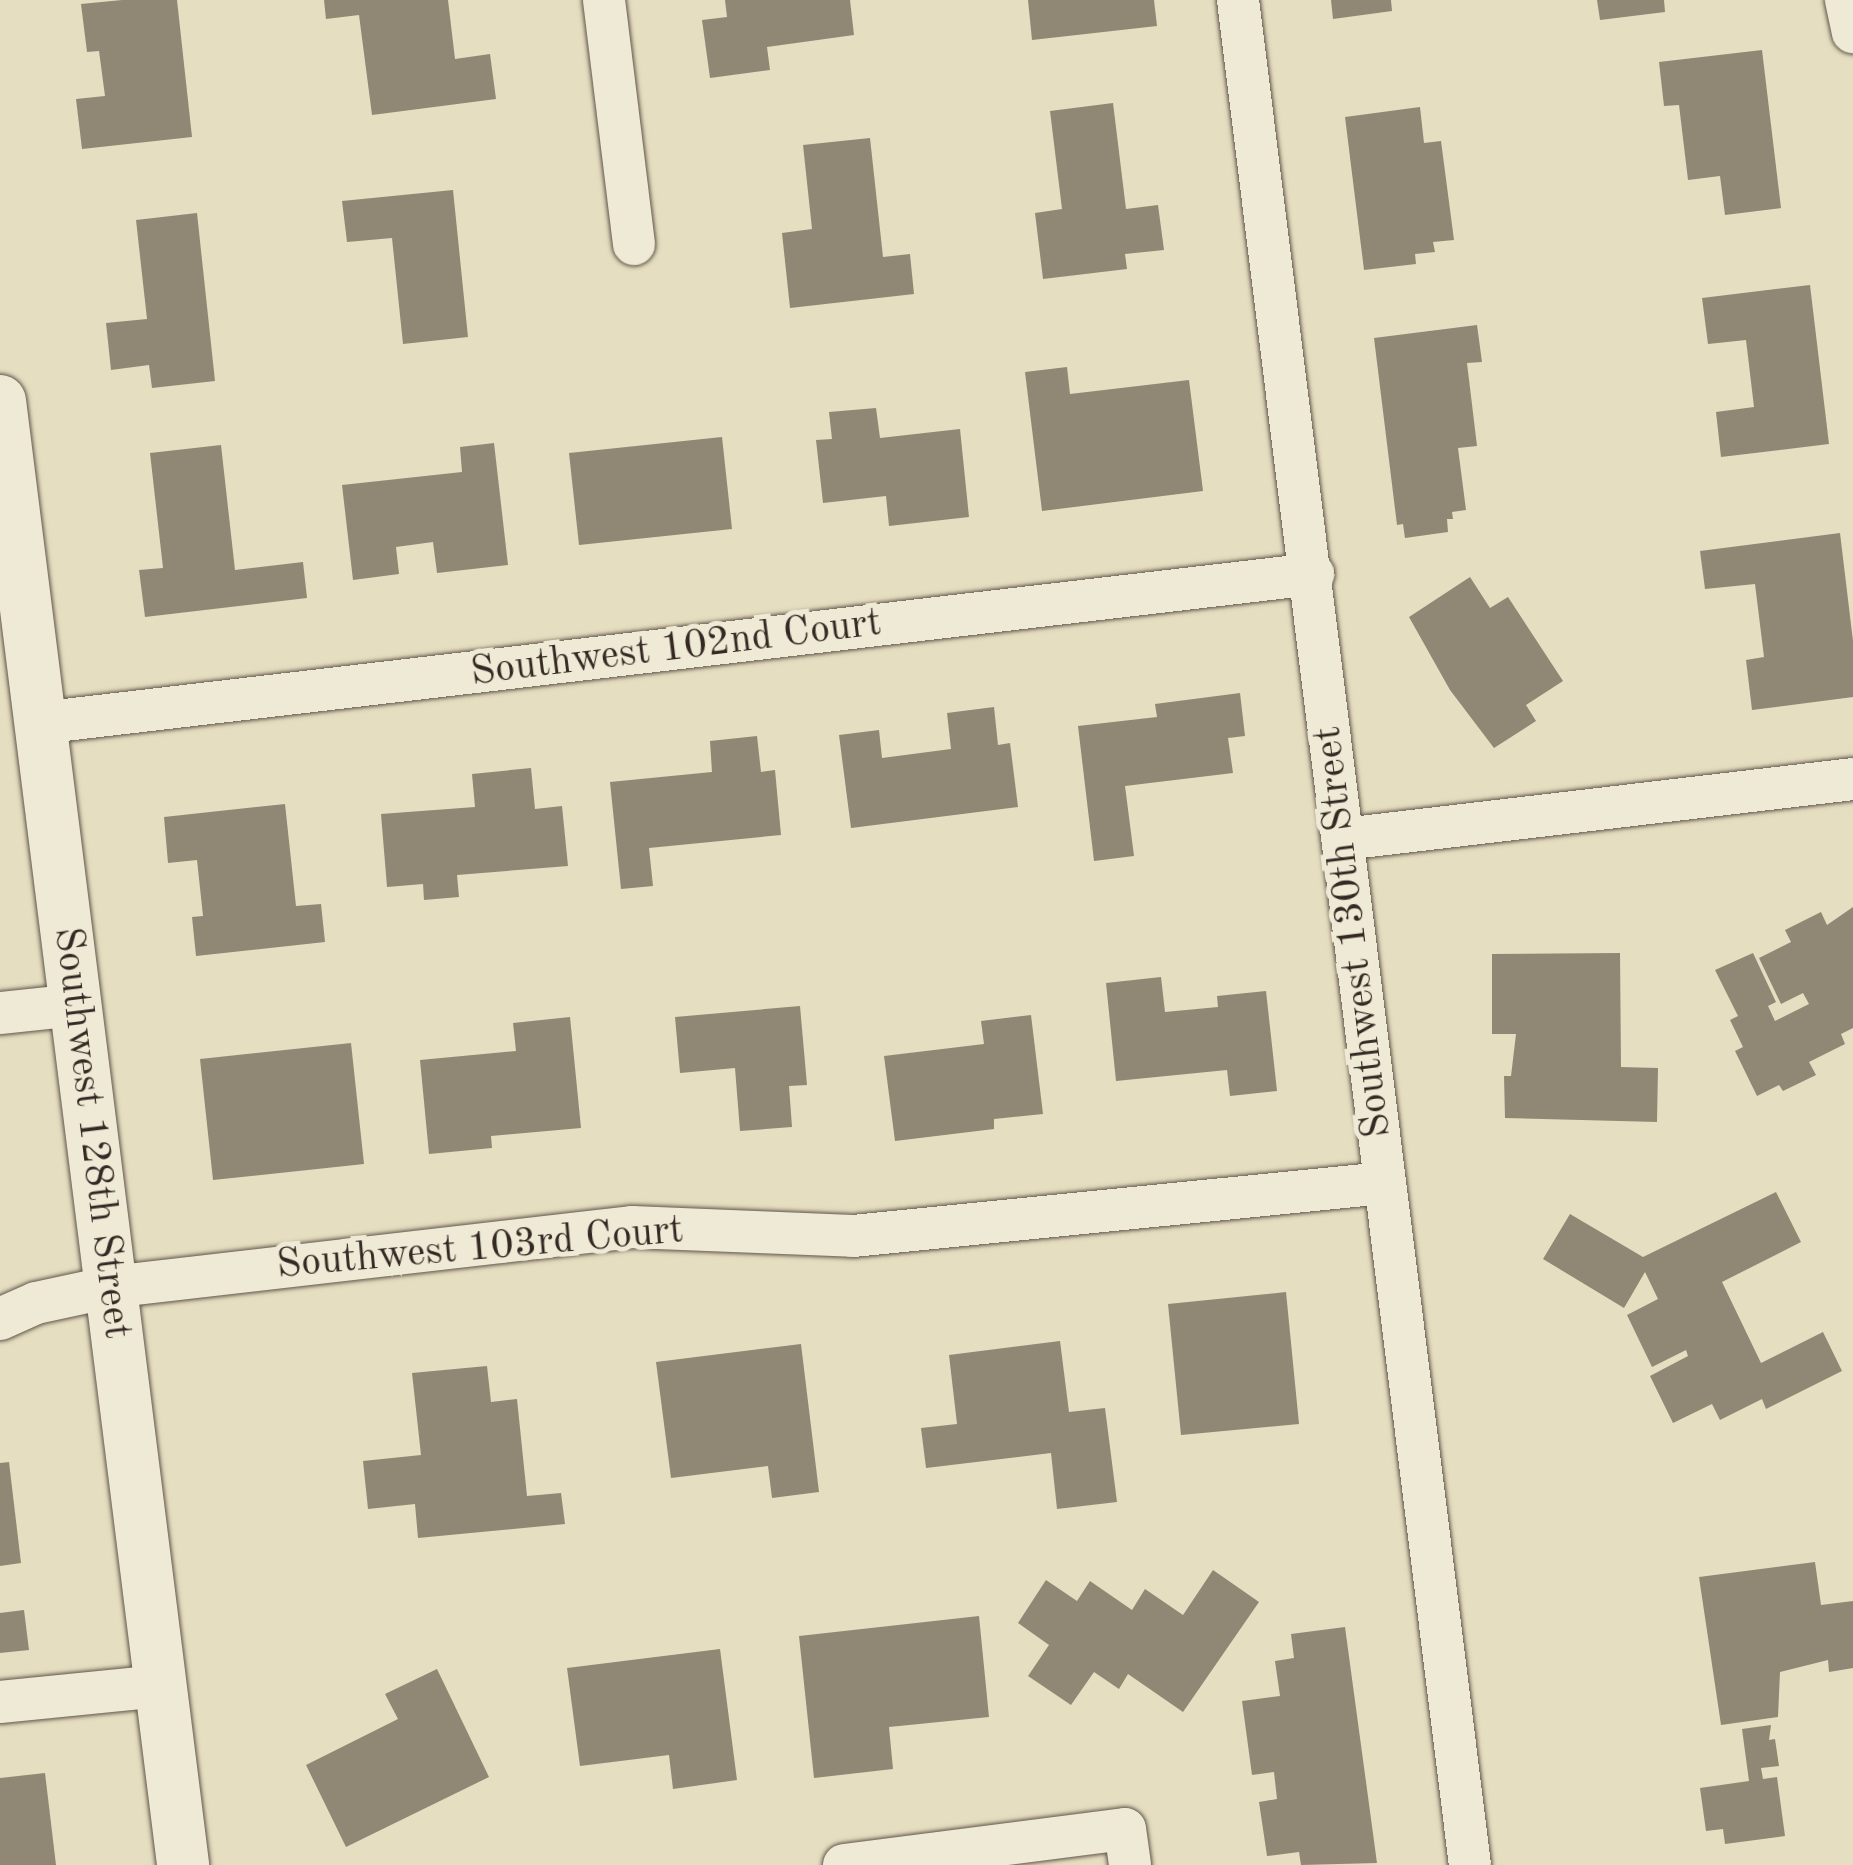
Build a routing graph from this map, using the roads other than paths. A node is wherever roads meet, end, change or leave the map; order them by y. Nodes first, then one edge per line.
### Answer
1 (604, 0) edge
2 (1238, 0) edge
3 (1846, 0) edge
4 (1853, 32) edge
5 (634, 244) dead end
6 (0, 401) edge
7 (1313, 574) junction
8 (39, 723) junction
9 (1853, 780) edge
10 (1344, 839) junction
11 (76, 1004) junction
12 (0, 1014) edge
13 (1384, 1183) junction
14 (110, 1287) junction
15 (0, 1319) edge
16 (160, 1686) junction
17 (0, 1702) edge
18 (1128, 1847) edge
19 (183, 1865) edge
20 (844, 1865) edge
21 (1470, 1865) edge

1 - 5 street
2 - 7 street, Southwest 130th Street
3 - 4 street
6 - 8 street, Southwest 128th Street
7 - 8 street, Southwest 102nd Court
7 - 10 street, Southwest 130th Street
8 - 11 street, Southwest 128th Street
9 - 10 street
10 - 13 street, Southwest 130th Street
11 - 12 street
11 - 14 street, Southwest 128th Street
13 - 14 street, Southwest 103rd Court
13 - 21 street, Southwest 130th Street
14 - 15 street, Southwest 103rd Court
14 - 16 street, Southwest 128th Street
16 - 17 street
16 - 19 street, Southwest 128th Street
18 - 20 street

